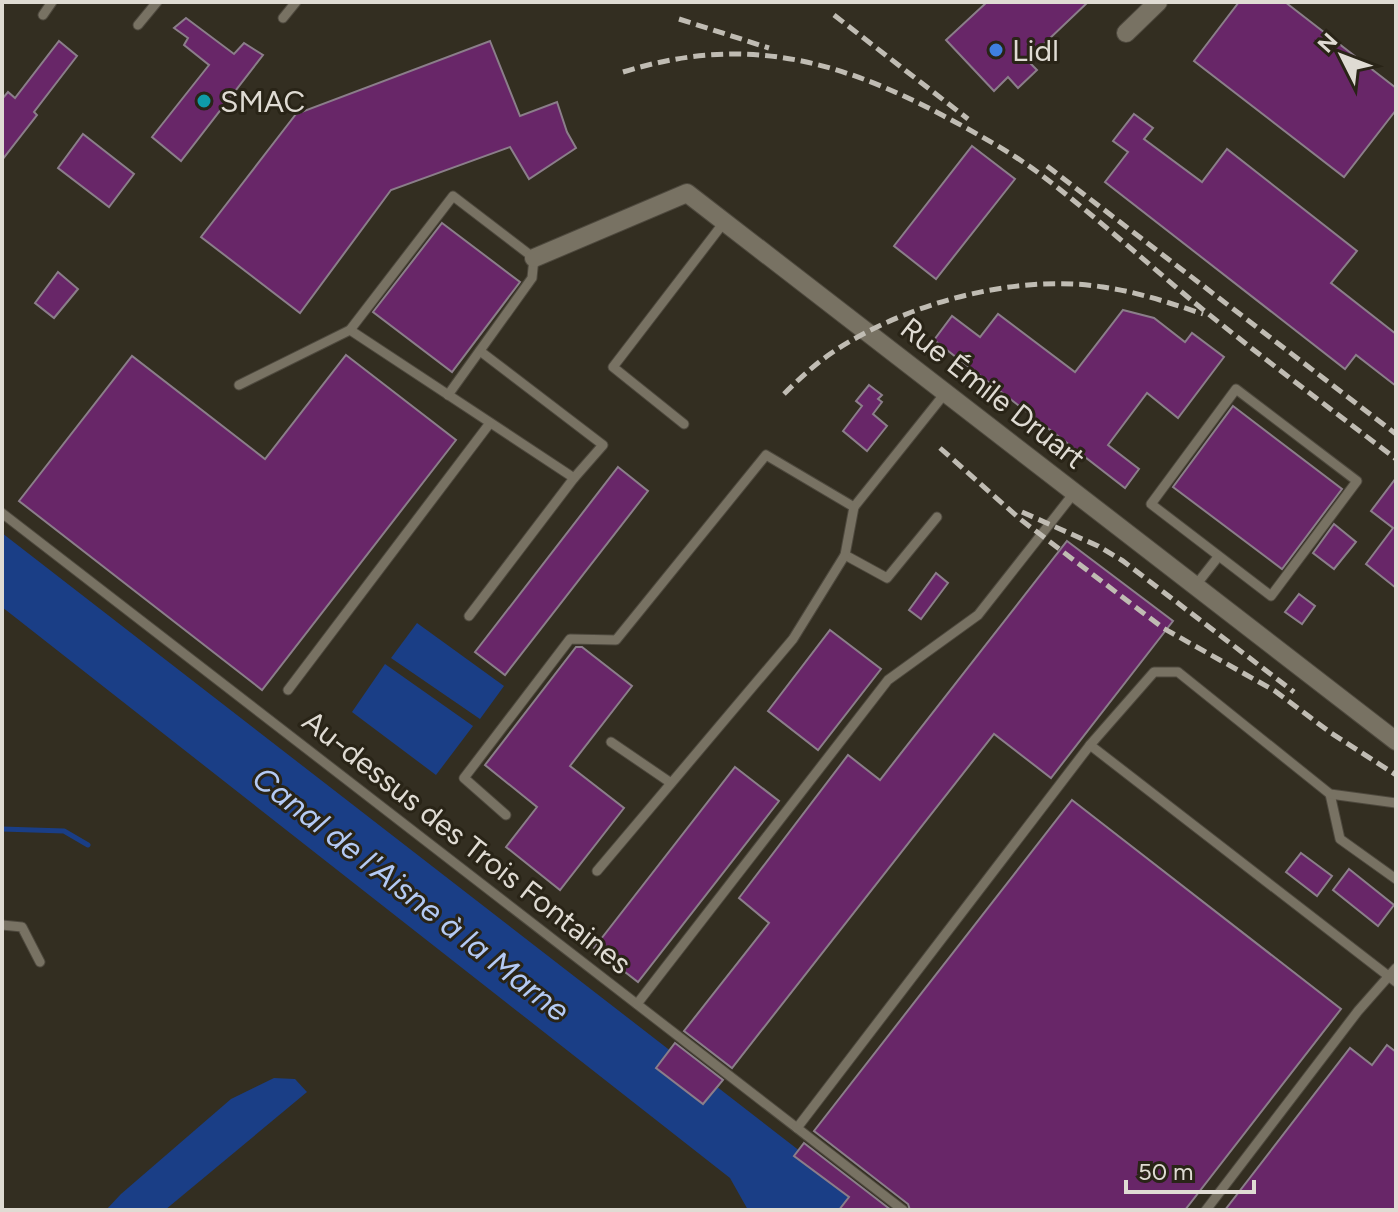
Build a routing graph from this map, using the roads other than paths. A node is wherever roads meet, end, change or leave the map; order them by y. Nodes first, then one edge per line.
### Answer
1 (52, 2) edge
2 (157, 2) edge
3 (296, 2) edge
4 (1158, 2) edge
5 (43, 15) dead end
6 (283, 18) dead end
7 (138, 25) dead end
8 (1122, 37) dead end
9 (725, 221) junction
10 (534, 258) junction
11 (350, 330) junction
12 (480, 351) junction
13 (239, 385) dead end
14 (946, 392) junction
15 (448, 395) junction
16 (490, 423) junction
17 (684, 424) dead end
18 (574, 478) junction
19 (1075, 492) junction
20 (854, 507) junction
21 (2, 513) edge
22 (937, 517) dead end
23 (845, 555) junction
24 (1218, 557) junction
25 (1196, 585) junction
26 (469, 616) dead end
27 (288, 690) dead end
28 (1396, 741) edge
29 (611, 742) dead end
30 (1090, 745) junction
31 (671, 783) junction
32 (1330, 794) junction
33 (1396, 803) edge
34 (506, 815) dead end
35 (597, 871) dead end
36 (1396, 879) edge
37 (2, 925) edge
38 (40, 962) dead end
39 (1394, 975) edge
40 (637, 1004) junction
41 (797, 1128) junction
42 (903, 1210) edge
43 (1206, 1210) edge

1 - 5 lane
2 - 7 lane
3 - 6 lane
4 - 8 street
9 - 10 street, Rue Émile Druart
9 - 14 street, Rue Émile Druart
9 - 17 lane
10 - 11 lane
10 - 12 lane
11 - 13 lane
11 - 15 lane
12 - 15 lane
12 - 18 lane
14 - 19 street, Rue Émile Druart
14 - 20 lane
15 - 16 lane
16 - 18 lane
16 - 27 lane
18 - 26 lane
19 - 25 street, Rue Émile Druart
19 - 40 lane
20 - 23 lane
20 - 34 lane
21 - 40 lane, Au-dessus des Trois Fontaines
22 - 23 lane
23 - 31 lane
24 - 24 lane
24 - 25 lane
25 - 28 street, Rue Émile Druart
29 - 31 lane
30 - 32 lane
30 - 39 lane
30 - 41 lane
31 - 35 lane
32 - 33 lane
32 - 36 lane
37 - 38 lane
39 - 43 lane
40 - 41 lane, Au-dessus des Trois Fontaines
41 - 42 lane, Au-dessus des Trois Fontaines

